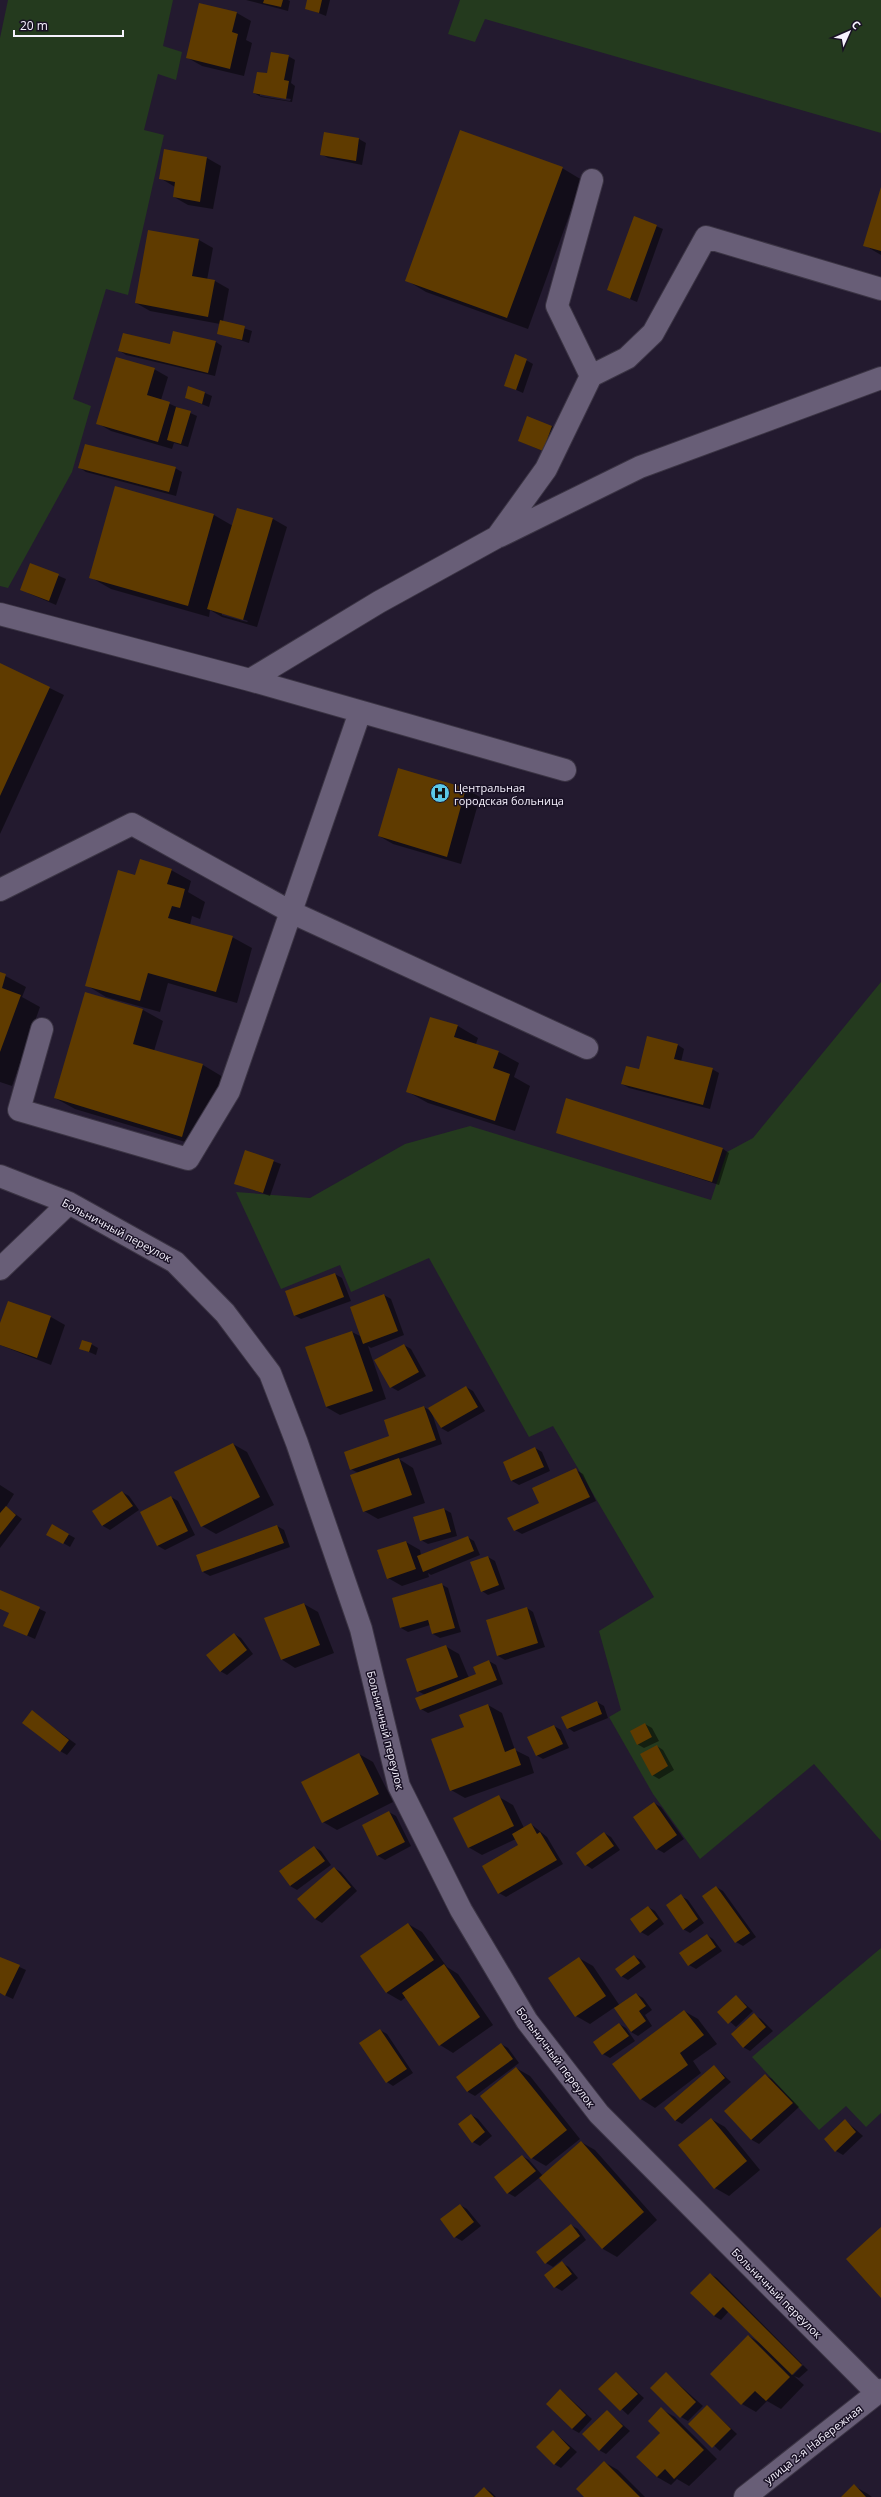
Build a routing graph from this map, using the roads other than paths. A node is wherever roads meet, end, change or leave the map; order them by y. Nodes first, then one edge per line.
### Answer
1 (592, 180) dead end
2 (881, 289) edge
3 (591, 376) junction
4 (881, 378) edge
5 (497, 537) junction
6 (0, 614) edge
7 (250, 680) junction
8 (360, 712) junction
9 (565, 770) dead end
10 (0, 890) edge
11 (291, 912) junction
12 (42, 1029) dead end
13 (587, 1048) dead end
14 (0, 1176) edge
15 (68, 1203) junction
16 (0, 1269) edge
17 (879, 2392) edge
18 (745, 2497) edge

1 - 3 street
2 - 3 street
3 - 5 street
4 - 5 street
5 - 7 street
6 - 7 street
7 - 8 street
8 - 9 street
8 - 11 street
10 - 11 street
11 - 12 street
11 - 13 street
14 - 15 street, Больничный переулок
15 - 16 street
15 - 17 street, Больничный переулок
17 - 18 street, улица 2-я Набережная

